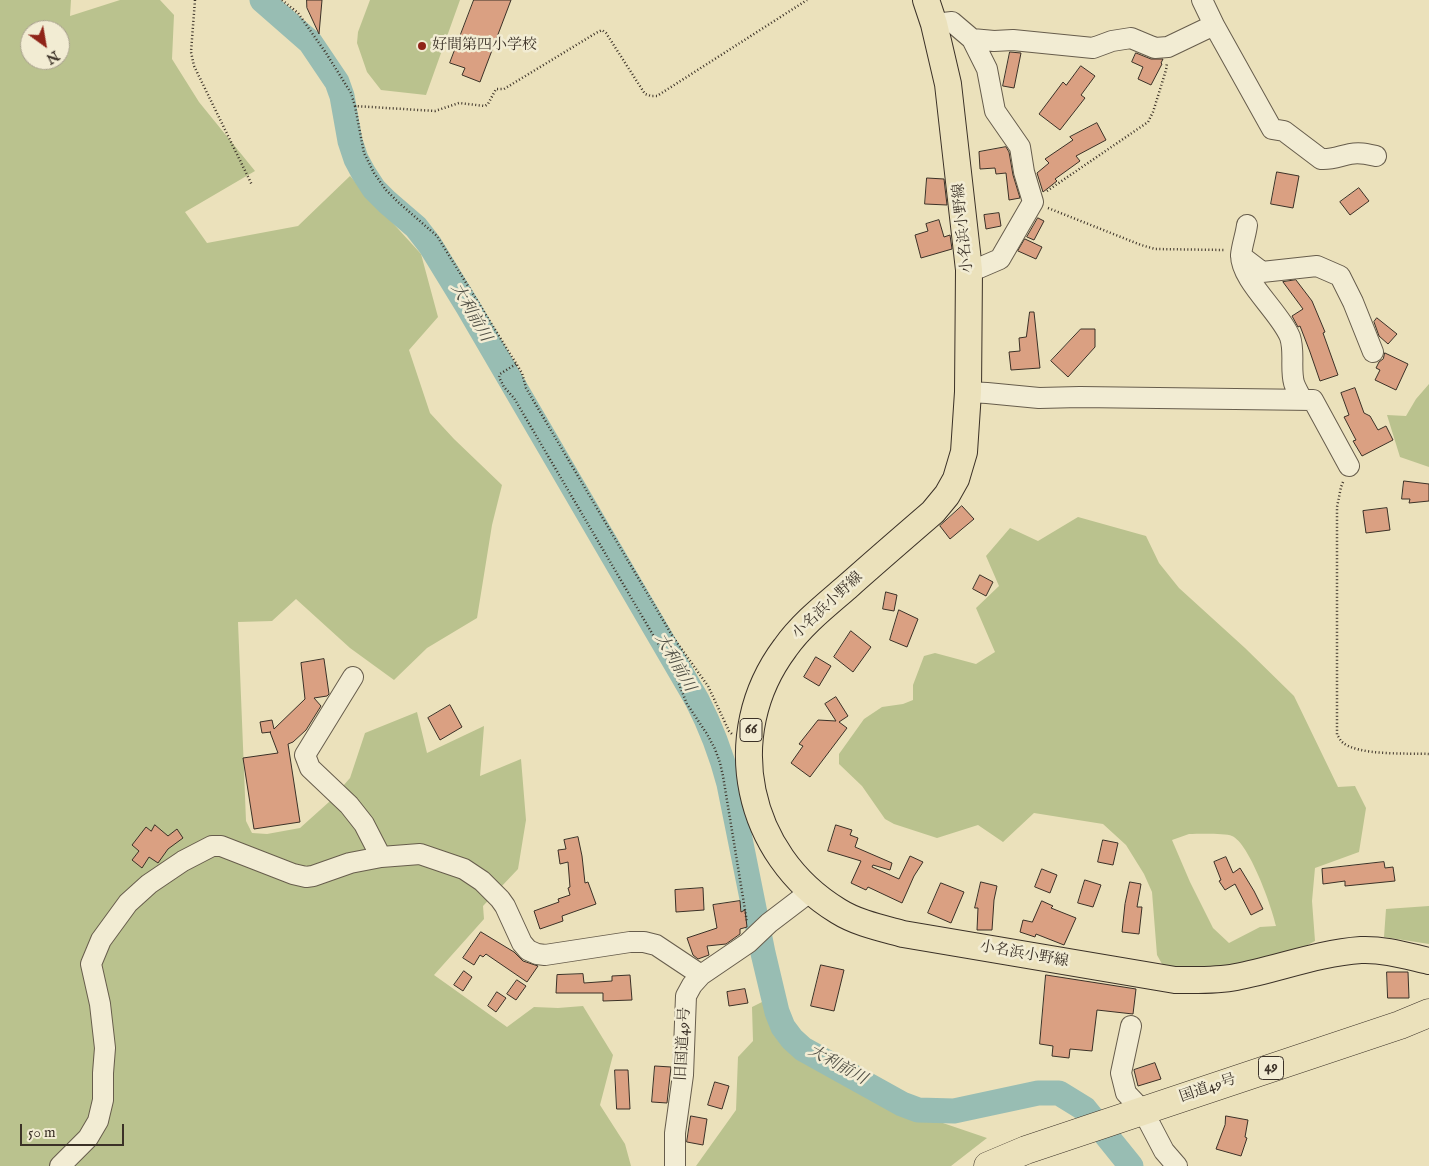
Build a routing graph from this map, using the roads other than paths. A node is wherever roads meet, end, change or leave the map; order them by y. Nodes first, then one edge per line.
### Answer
1 (1202, 0) edge
2 (930, 12) edge
3 (1214, 25) junction
4 (972, 39) junction
5 (1376, 156) dead end
6 (1247, 225) dead end
7 (1241, 256) junction
8 (969, 270) junction
9 (1373, 352) dead end
10 (968, 392) junction
11 (1302, 400) junction
12 (1349, 466) road end
13 (353, 676) dead end
14 (381, 857) junction
15 (811, 891) junction
16 (1429, 961) edge
17 (701, 975) junction
18 (1429, 1013) edge
19 (1130, 1026) dead end
20 (1143, 1111) junction
21 (60, 1166) edge
22 (675, 1166) edge
23 (988, 1166) edge
24 (1178, 1166) edge

1 - 3 street
2 - 4 street
2 - 8 main road, 小名浜小野線 / 66
3 - 4 street
3 - 5 street
4 - 8 street
6 - 7 street
7 - 9 street
7 - 11 street
8 - 10 main road, 小名浜小野線 / 66
10 - 11 street
10 - 15 main road, 小名浜小野線 / 66
11 - 12 street
13 - 14 street
14 - 17 street
14 - 21 street
15 - 16 main road, 小名浜小野線 / 66
15 - 17 street, 旧国道49号
17 - 22 street, 旧国道49号
18 - 20 highway, 国道49号 / 49
19 - 20 street
20 - 23 highway, 国道49号 / 49
20 - 24 street

